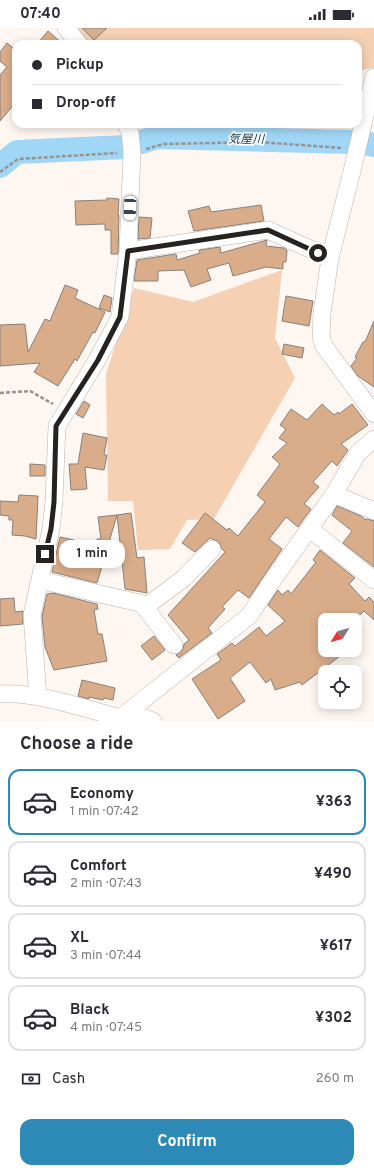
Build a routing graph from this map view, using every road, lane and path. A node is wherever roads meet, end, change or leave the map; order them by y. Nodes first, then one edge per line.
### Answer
1 (66, 28) edge
2 (76, 40) edge
3 (374, 77) edge
4 (128, 128) edge
5 (362, 128) edge
6 (362, 128) edge
7 (357, 149) junction
8 (132, 152) junction
9 (0, 172) edge
10 (128, 251) junction
11 (330, 258) junction
12 (0, 393) edge
13 (66, 411) junction
14 (374, 414) edge
15 (374, 439) edge
16 (334, 494) junction
17 (374, 512) edge
18 (310, 528) junction
19 (212, 549) dead end
20 (40, 580) junction
21 (374, 580) edge
22 (142, 604) junction
23 (174, 645) dead end
24 (0, 694) edge
25 (38, 697) junction
26 (122, 717) edge
27 (153, 721) edge

1 - 2 street
3 - 6 street
4 - 8 street
5 - 7 street
7 - 8 path
7 - 11 street
8 - 9 path
8 - 10 street
10 - 11 street
10 - 13 street
11 - 14 street
12 - 13 path
13 - 20 street
15 - 16 street
16 - 17 street
16 - 18 street
18 - 21 street
18 - 26 street
19 - 22 street
20 - 22 street
20 - 25 street
22 - 23 street
24 - 25 street
25 - 26 street
26 - 27 street

